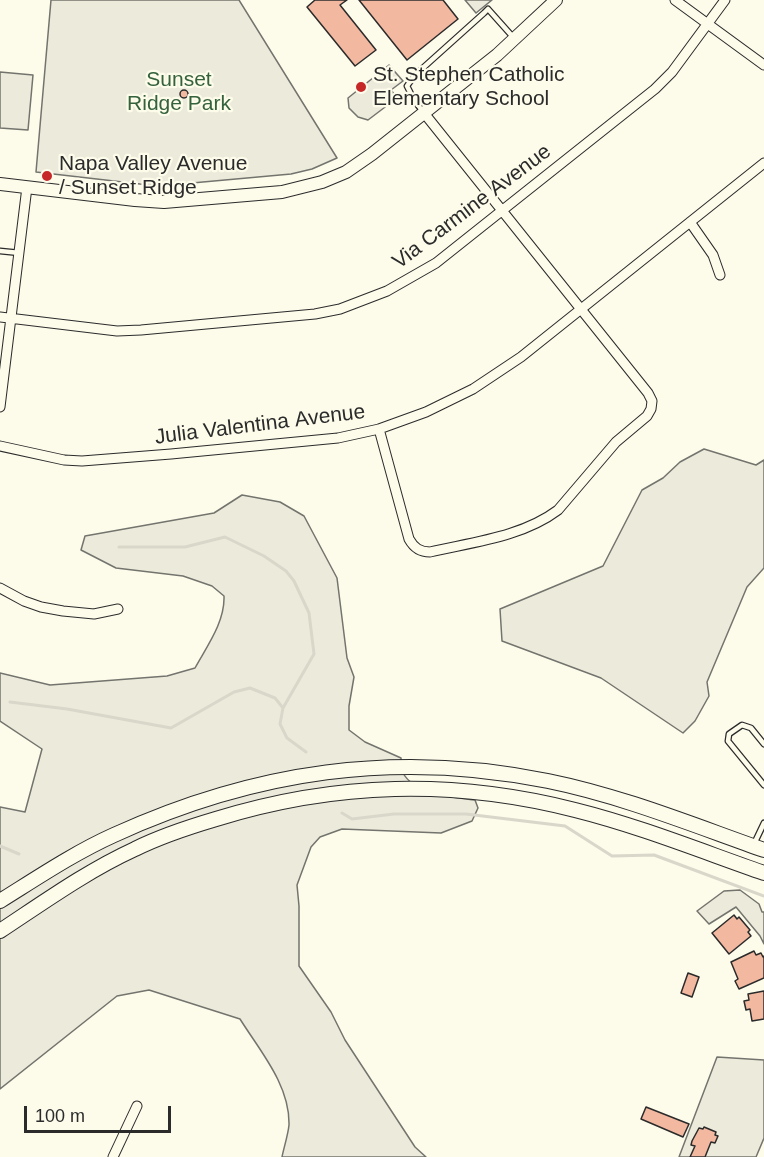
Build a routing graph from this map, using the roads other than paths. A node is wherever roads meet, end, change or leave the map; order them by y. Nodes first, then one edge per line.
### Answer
1 (556, 0) edge
2 (675, 0) edge
3 (725, 0) edge
4 (708, 23) junction
5 (515, 39) junction
6 (764, 65) edge
7 (424, 112) junction
8 (764, 163) edge
9 (0, 184) edge
10 (27, 187) junction
11 (502, 210) junction
12 (690, 222) junction
13 (0, 251) edge
14 (20, 253) junction
15 (720, 274) dead end
16 (581, 309) junction
17 (0, 317) edge
18 (12, 318) junction
19 (0, 407) edge
20 (379, 429) junction
21 (0, 446) edge
22 (0, 588) edge
23 (118, 609) dead end
24 (764, 744) edge
25 (764, 785) edge
26 (764, 823) edge
27 (758, 848) edge
28 (764, 873) edge
29 (0, 901) edge
30 (0, 931) edge
31 (137, 1106) dead end
32 (113, 1157) edge

1 - 5 street
2 - 4 street
3 - 4 street, Via Carmine Avenue
4 - 6 street
4 - 11 street, Via Carmine Avenue
5 - 7 street
5 - 7 lane
7 - 10 street
7 - 11 street
8 - 12 street, Julia Valentina Avenue
9 - 10 street
10 - 14 street
11 - 16 street
11 - 18 street, Via Carmine Avenue
12 - 15 street
12 - 16 street, Julia Valentina Avenue
13 - 14 lane
14 - 18 street
16 - 20 street, Julia Valentina Avenue
16 - 20 street
17 - 18 street, Via Carmine Avenue
18 - 19 street
20 - 21 street, Julia Valentina Avenue
22 - 23 street
24 - 25 lane
26 - 27 lane
27 - 29 main road
28 - 30 main road
31 - 32 street

